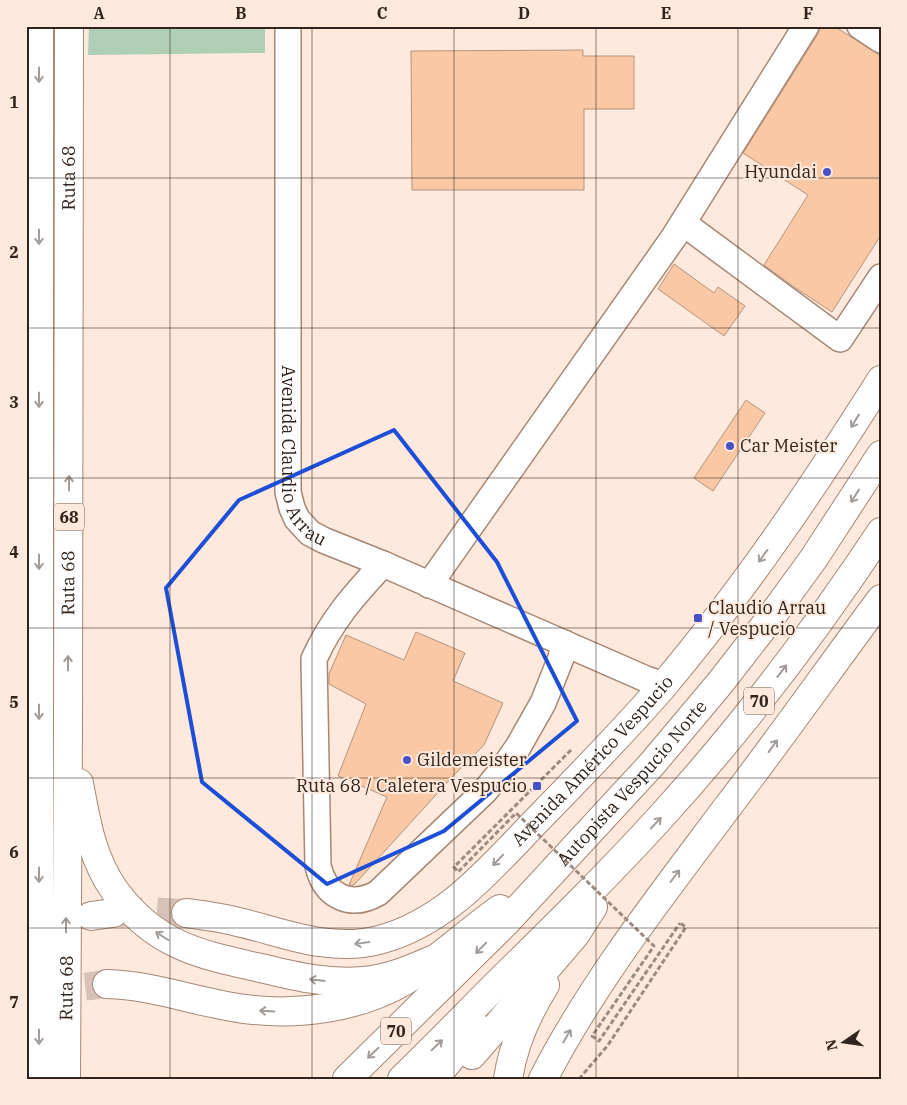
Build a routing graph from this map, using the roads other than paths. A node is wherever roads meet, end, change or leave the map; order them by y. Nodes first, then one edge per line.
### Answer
1 (39, 26) edge
2 (69, 26) edge
3 (288, 26) edge
4 (806, 26) edge
5 (860, 26) edge
6 (881, 40) edge
7 (683, 223) junction
8 (881, 277) edge
9 (881, 380) edge
10 (881, 455) edge
11 (881, 532) edge
12 (383, 564) junction
13 (429, 585) junction
14 (39, 593) junction
15 (881, 598) edge
16 (564, 643) junction
17 (26, 646) edge
18 (26, 678) edge
19 (664, 685) junction
20 (68, 730) junction
21 (622, 858) junction
22 (551, 874) junction
23 (604, 887) junction
24 (186, 913) tunnel mouth
25 (575, 935) junction
26 (432, 960) junction
27 (107, 984) tunnel mouth
28 (39, 1079) edge
29 (66, 1079) edge
30 (347, 1079) edge
31 (402, 1079) edge
32 (434, 1079) edge
33 (451, 1079) edge
34 (508, 1079) edge
35 (543, 1079) edge

1 -> 14 main road, Ruta 68 / 68
20 -> 2 main road, Ruta 68 / 68
3 - 12 street, Avenida Claudio Arrau
4 - 7 street
5 - 6 street
7 - 8 street
7 - 13 street
9 -> 19 main road, Avenida Américo Vespucio
10 -> 22 main road, Autopista Vespucio Norte / 70
21 -> 11 main road, 70
12 - 13 street, Avenida Claudio Arrau
12 - 16 street
13 - 16 street, Avenida Claudio Arrau
14 - 17 main road
14 - 18 main road
14 -> 28 main road, Ruta 68 / 68
35 -> 15 main road
16 - 19 street, Avenida Claudio Arrau
19 -> 24 main road, Avenida Américo Vespucio
26 -> 20 main road
29 -> 20 main road, Ruta 68 / 68
21 - 23 main road
31 -> 21 main road, 70
22 - 26 main road
22 -> 30 main road, Autopista Vespucio Norte / 70
23 - 25 main road
23 - 32 main road
25 - 33 main road
25 - 34 main road
26 -> 27 main road

